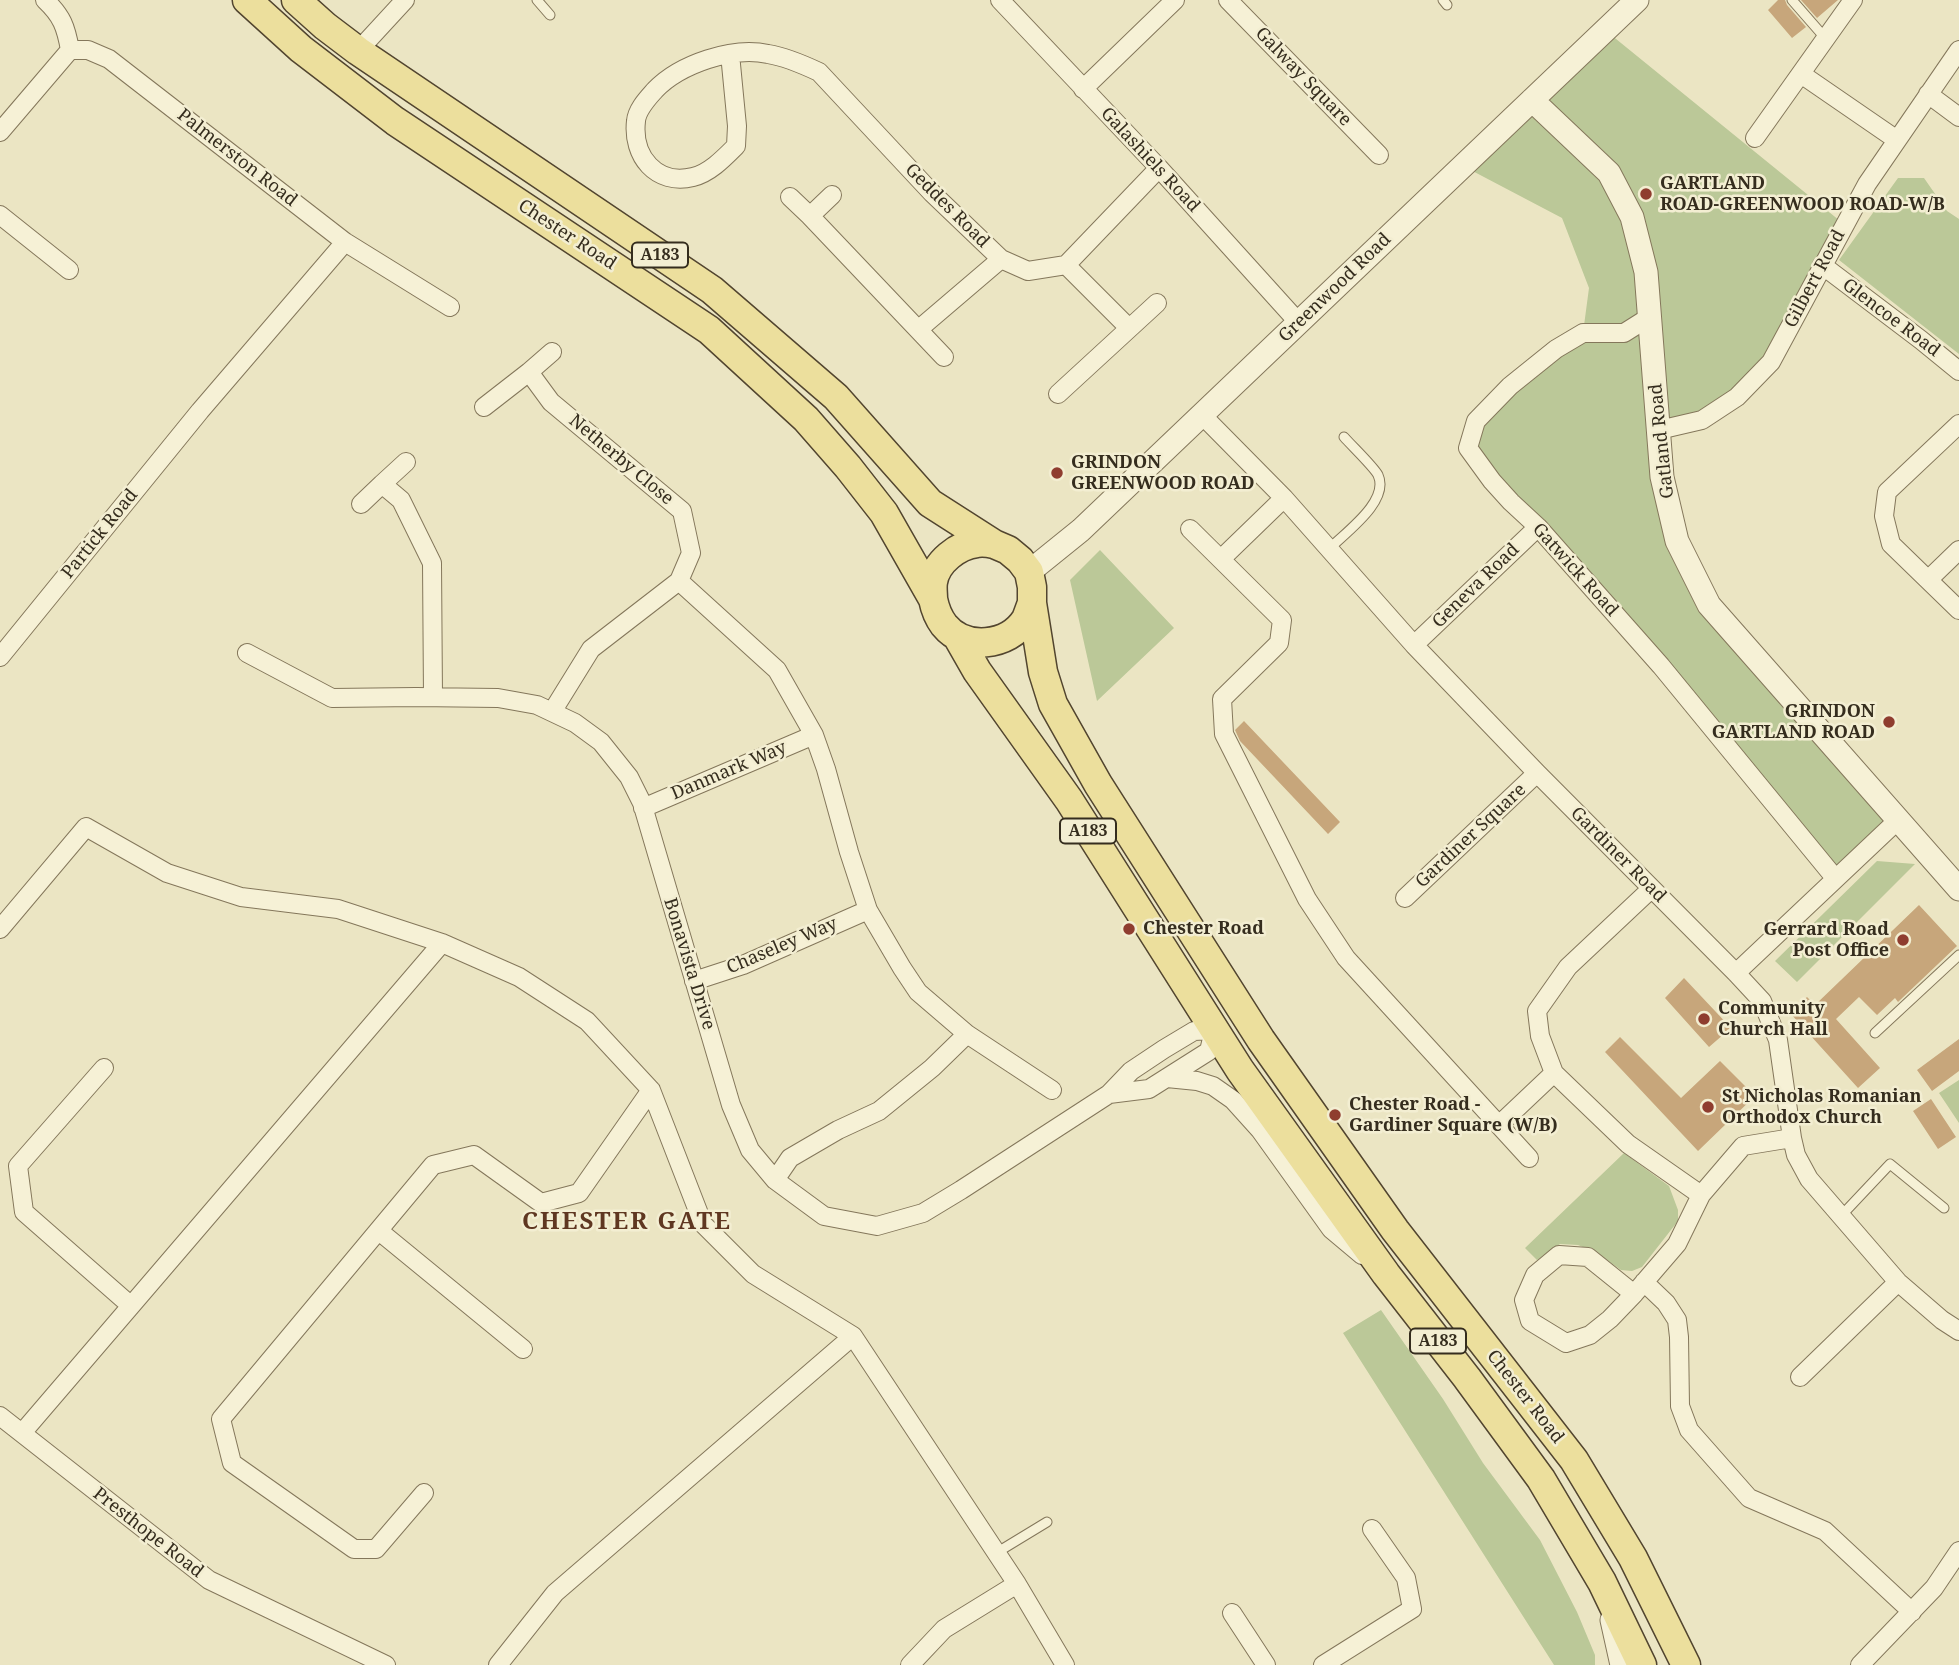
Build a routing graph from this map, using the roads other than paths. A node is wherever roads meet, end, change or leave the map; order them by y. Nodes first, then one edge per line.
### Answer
1 (45, 0) edge
2 (247, 0) edge
3 (296, 0) edge
4 (405, 0) edge
5 (537, 0) edge
6 (1000, 0) edge
7 (1175, 0) edge
8 (1228, 0) edge
9 (1792, 0) edge
10 (1853, 0) edge
11 (1630, 2) edge
12 (550, 15) dead end
13 (1826, 38) junction
14 (70, 50) junction
15 (1959, 50) edge
16 (358, 51) junction
17 (730, 54) junction
18 (1801, 74) junction
19 (1083, 89) junction
20 (1928, 94) junction
21 (1532, 100) junction
22 (1959, 117) edge
23 (0, 132) edge
24 (1755, 138) dead end
25 (1897, 141) junction
26 (1379, 155) dead end
27 (1159, 168) junction
28 (832, 195) dead end
29 (790, 197) dead end
30 (0, 215) edge
31 (810, 216) junction
32 (345, 242) junction
33 (1001, 259) junction
34 (1066, 265) junction
35 (1822, 265) junction
36 (69, 270) dead end
37 (1157, 303) dead end
38 (450, 307) dead end
39 (1651, 316) junction
40 (1299, 323) junction
41 (1129, 328) junction
42 (919, 329) junction
43 (552, 352) dead end
44 (944, 357) dead end
45 (1959, 371) edge
46 (529, 372) junction
47 (1058, 394) dead end
48 (484, 407) dead end
49 (1202, 415) junction
50 (1959, 424) edge
51 (1660, 430) junction
52 (1344, 437) dead end
53 (406, 462) dead end
54 (382, 484) junction
55 (1284, 498) junction
56 (361, 504) dead end
57 (1538, 527) junction
58 (1191, 529) dead end
59 (994, 544) junction
60 (1329, 549) junction
61 (1959, 550) edge
62 (1221, 559) junction
63 (1028, 572) junction
64 (1928, 580) junction
65 (679, 581) junction
66 (933, 599) junction
67 (1032, 603) junction
68 (1959, 610) edge
69 (957, 636) junction
70 (1414, 645) junction
71 (247, 653) dead end
72 (0, 657) edge
73 (433, 697) junction
74 (552, 712) junction
75 (814, 735) junction
76 (1537, 774) junction
77 (643, 808) junction
78 (1898, 820) junction
79 (1835, 878) junction
80 (1651, 889) junction
81 (1959, 889) edge
82 (1405, 898) dead end
83 (868, 910) junction
84 (0, 929) edge
85 (442, 943) junction
86 (1959, 955) edge
87 (1736, 972) junction
88 (694, 981) junction
89 (1242, 1011) junction
90 (1213, 1030) junction
91 (1875, 1033) dead end
92 (967, 1034) junction
93 (104, 1068) dead end
94 (1554, 1073) junction
95 (1167, 1078) junction
96 (650, 1090) junction
97 (1052, 1090) dead end
98 (1109, 1094) junction
99 (1499, 1125) junction
100 (1792, 1138) junction
101 (1529, 1157) dead end
102 (775, 1180) junction
103 (1701, 1195) junction
104 (1944, 1208) dead end
105 (1841, 1216) junction
106 (379, 1231) junction
107 (1386, 1275) junction
108 (1898, 1282) junction
109 (1639, 1288) junction
110 (130, 1305) junction
111 (1959, 1331) edge
112 (853, 1336) junction
113 (523, 1349) dead end
114 (1800, 1377) dead end
115 (0, 1416) edge
116 (22, 1433) junction
117 (424, 1493) dead end
118 (1047, 1522) dead end
119 (1372, 1529) dead end
120 (1959, 1551) edge
121 (996, 1553) junction
122 (1602, 1582) junction
123 (1017, 1584) junction
124 (1912, 1612) junction
125 (1232, 1613) dead end
126 (386, 1665) edge
127 (498, 1665) edge
128 (910, 1665) edge
129 (1065, 1665) edge
130 (1266, 1665) edge
131 (1323, 1665) edge
132 (1622, 1665) edge
133 (1642, 1665) edge
134 (1686, 1665) edge
135 (1860, 1665) edge

1 - 14 street
2 - 66 main road, Chester Road / A183
3 - 16 main road, Chester Road / A183
4 - 16 street
5 - 12 lane
6 - 19 street, Galashiels Road
7 - 19 street
8 - 26 street, Galway Square
9 - 13 lane
10 - 13 street
11 - 21 street, Greenwood Road
13 - 18 street
14 - 23 street
14 - 32 street, Palmerston Road
15 - 20 street, Gilbert Road
16 - 59 main road, Chester Road / A183
17 - 17 street, Geddes Road
17 - 33 street, Geddes Road
18 - 24 street
18 - 25 street
19 - 27 street, Galashiels Road
20 - 22 street
20 - 25 street, Gilbert Road
21 - 39 street, Gatland Road
21 - 40 street, Greenwood Road
25 - 35 street, Gilbert Road
27 - 34 street
27 - 40 street, Galashiels Road
28 - 31 street
29 - 31 street
30 - 36 street
31 - 42 street
32 - 38 street, Palmerston Road
32 - 72 street, Partick Road
33 - 34 street, Geddes Road
33 - 42 street
34 - 41 street
35 - 45 street, Glencoe Road
35 - 51 street, Gilbert Road
37 - 41 street
39 - 51 street, Gatland Road
39 - 57 street, Gatwick Road
40 - 49 street, Greenwood Road
41 - 47 street
42 - 44 street
43 - 46 street
46 - 48 street
46 - 65 street, Netherby Close
49 - 55 street, Gardiner Road
49 - 63 street, Greenwood Road
50 - 64 street
51 - 78 street, Gatland Road
52 - 60 lane
53 - 54 street
54 - 56 street
54 - 73 street
55 - 60 street, Gardiner Road
55 - 62 street
57 - 70 street, Geneva Road
57 - 79 street, Gatwick Road
58 - 62 street
59 - 63 main road, Chester Road / A183
59 - 66 main road
60 - 70 street, Gardiner Road
61 - 64 street
62 - 99 street
63 - 67 main road, Chester Road / A183
64 - 68 street
65 - 74 street
65 - 75 street
66 - 69 main road, Chester Road / A183
67 - 69 main road
67 - 89 main road, Chester Road / A183
69 - 90 main road, Chester Road / A183
70 - 76 street, Gardiner Road
71 - 73 street, Bonavista Drive
73 - 74 street, Bonavista Drive
74 - 77 street, Bonavista Drive
75 - 77 street, Danmark Way
75 - 83 street
76 - 80 street, Gardiner Road
76 - 82 street, Gardiner Square
77 - 88 street, Bonavista Drive
78 - 79 street
78 - 81 street, Gatland Road
79 - 87 street
80 - 87 street, Gardiner Road
80 - 94 street
83 - 88 street, Chaseley Way
83 - 92 street
84 - 85 street
85 - 96 street
85 - 110 street
86 - 91 lane
87 - 100 street, Gardiner Road
88 - 102 street, Bonavista Drive
89 - 90 main road
89 - 134 main road, Chester Road / A183
90 - 95 street, Bonavista Drive
90 - 98 street, Bonavista Drive
90 - 107 main road, Chester Road / A183
92 - 97 street
92 - 102 street
93 - 110 street
94 - 99 street
94 - 103 street
95 - 98 street, Bonavista Drive
95 - 107 street
96 - 106 street
96 - 112 street
98 - 102 street, Bonavista Drive
99 - 101 street
100 - 103 street
100 - 105 street, Gardiner Road
103 - 109 street
104 - 105 lane
105 - 108 street, Gardiner Road
106 - 113 street
106 - 117 street
107 - 122 main road, Chester Road / A183
108 - 111 street, Gardiner Road
108 - 114 street
109 - 109 street
109 - 124 street
110 - 116 street
112 - 121 street
112 - 127 street
115 - 116 street, Presthope Road
116 - 126 street, Presthope Road
118 - 121 lane
119 - 131 street
120 - 124 street
121 - 123 street
122 - 132 street
122 - 133 main road, Chester Road / A183
123 - 128 street
123 - 129 street
124 - 135 street
125 - 130 street

